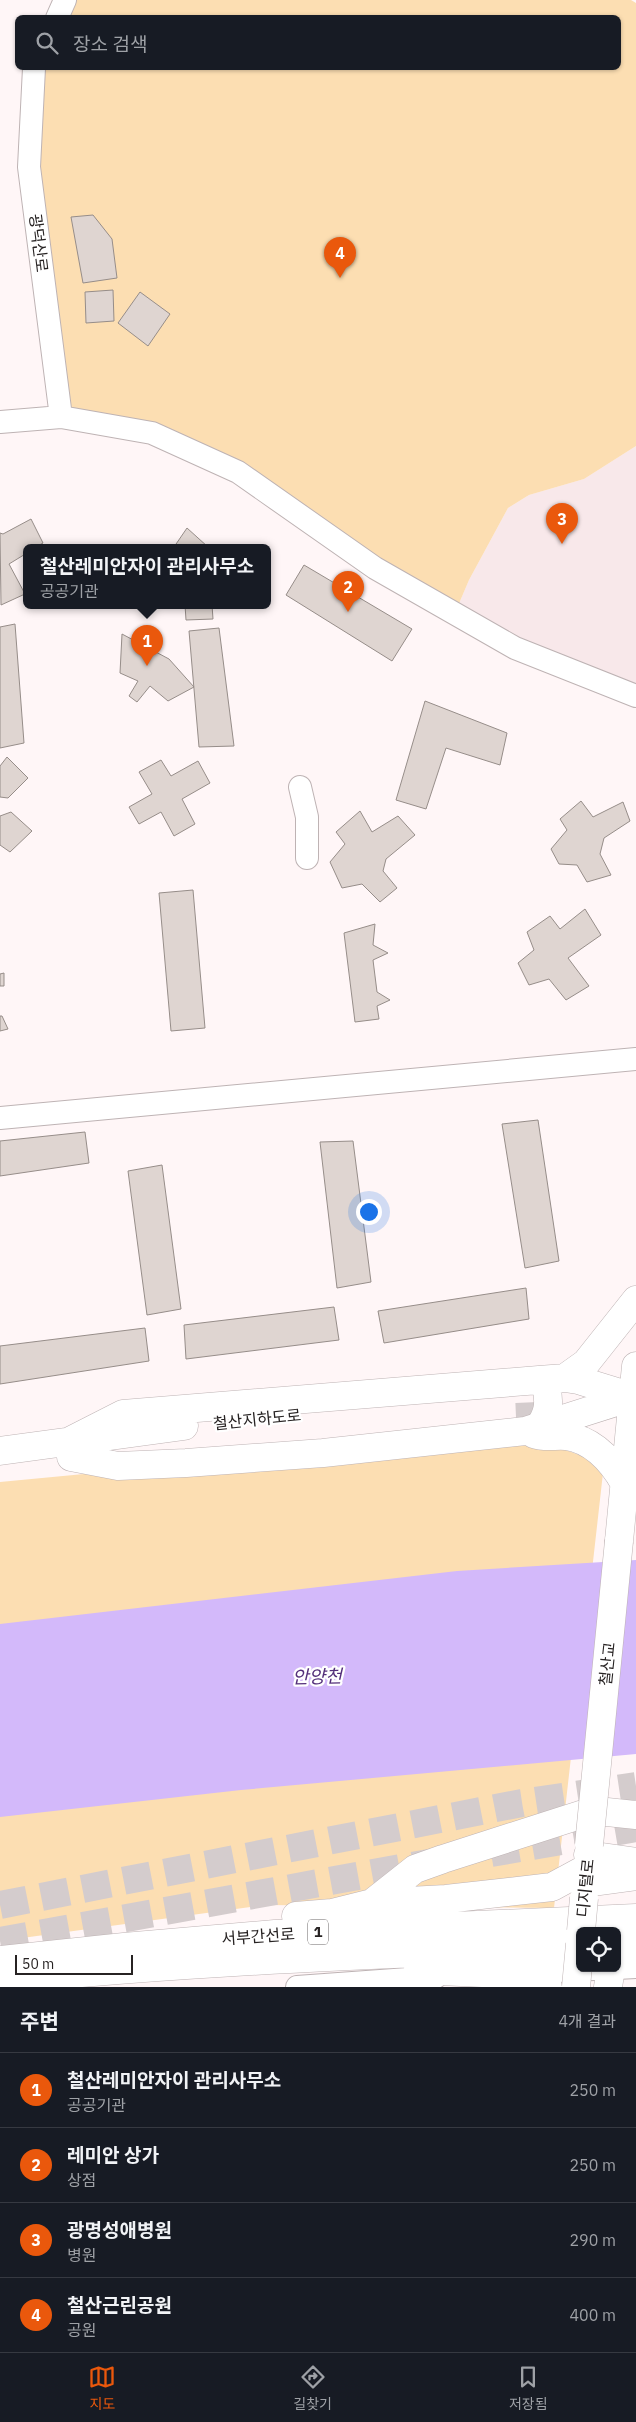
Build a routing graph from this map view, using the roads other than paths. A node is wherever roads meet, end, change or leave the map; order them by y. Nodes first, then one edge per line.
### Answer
1 (65, 0) edge
2 (58, 15) edge
3 (34, 70) edge
4 (61, 417) junction
5 (0, 422) edge
6 (636, 696) edge
7 (300, 787) dead end
8 (307, 858) dead end
9 (636, 1059) edge
10 (0, 1118) edge
11 (636, 1300) edge
12 (636, 1366) edge
13 (552, 1379) junction
14 (635, 1397) edge
15 (523, 1417) junction
16 (69, 1450) junction
17 (0, 1451) edge
18 (0, 1466) edge
19 (630, 1487) edge
20 (636, 1815) edge
21 (636, 1862) edge
22 (587, 1870) junction
23 (636, 1876) edge
24 (372, 1903) junction
25 (636, 1918) edge
26 (581, 1927) edge
27 (636, 1944) edge
28 (576, 1945) edge
29 (621, 1945) edge
30 (0, 1950) edge
31 (576, 1952) edge
32 (0, 1960) edge
33 (219, 1964) junction
34 (621, 1968) edge
35 (636, 1968) edge
36 (598, 1972) edge
37 (611, 1972) edge
38 (510, 1973) junction
39 (0, 1981) edge
40 (559, 1983) edge
41 (297, 1987) edge
42 (608, 1987) edge

1 - 2 street
3 - 4 street, 광덕산로
4 - 5 street
4 - 6 street
7 - 8 street
9 - 10 street
11 - 13 main road
12 - 14 main road
13 - 14 main road
13 - 15 main road
13 - 16 main road
14 - 15 main road
14 - 19 main road
15 - 16 main road, 철산지하도로
15 - 16 main road
15 - 19 main road
16 - 17 main road, 철산지하도로
16 - 18 main road, 철산지하도로
19 - 22 main road, 철산교, bridge
20 - 24 main road
21 - 22 main road
22 - 23 main road
22 - 24 main road
22 - 26 main road, 디지털로, bridge
24 - 30 main road
25 - 32 main road, 서부간선로 / 1
27 - 29 main road
28 - 33 main road, 서부간선로 / 1
31 - 40 main road, bridge
33 - 38 main road
33 - 39 main road, 서부간선로 / 1
34 - 35 street
36 - 40 street
37 - 42 main road
38 - 40 main road
38 - 41 street

